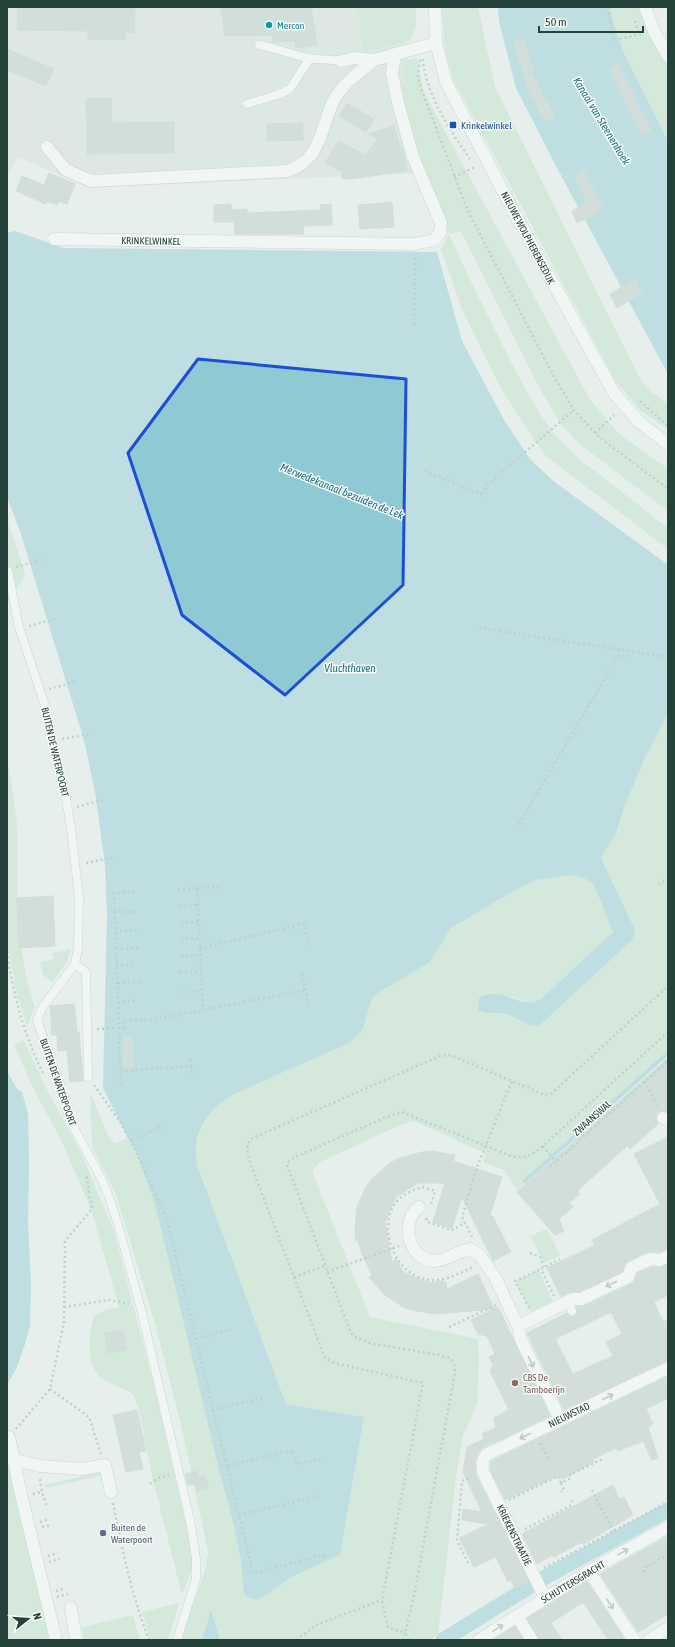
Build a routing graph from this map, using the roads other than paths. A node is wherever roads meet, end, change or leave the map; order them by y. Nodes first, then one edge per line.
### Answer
1 (435, 7) edge
2 (645, 7) edge
3 (436, 43) junction
4 (259, 45) dead end
5 (395, 54) junction
6 (668, 56) edge
7 (310, 58) junction
8 (374, 60) junction
9 (341, 61) joint
10 (247, 104) dead end
11 (47, 147) dead end
12 (54, 240) dead end
13 (668, 444) edge
14 (8, 571) dead end
15 (75, 964) junction
16 (90, 1080) road end
17 (426, 1208) road end
18 (668, 1256) edge
19 (518, 1326) junction
20 (668, 1368) edge
21 (560, 1419) junction
22 (9, 1437) road end
23 (10, 1459) edge
24 (483, 1472) joint
25 (111, 1492) road end
26 (668, 1527) edge
27 (589, 1571) junction
28 (545, 1598) junction
29 (71, 1608) dead end
30 (517, 1616) junction
31 (668, 1628) edge
32 (56, 1640) edge
33 (76, 1640) edge
34 (177, 1640) edge
35 (479, 1640) edge
36 (532, 1640) edge
37 (634, 1640) edge
38 (649, 1640) edge

1 - 3 street, NIEUWE WOLPHERENSEDIJK
2 - 6 street
3 - 5 street
3 - 13 street, NIEUWE WOLPHERENSEDIJK
4 - 7 lane
5 - 8 street
5 - 12 street, KRINKELWINKEL
7 - 9 lane
7 - 10 lane
8 - 9 street
8 - 11 street
14 - 15 lane, BUITEN DE WATERPOORT
15 - 16 lane
15 - 34 lane, BUITEN DE WATERPOORT
17 - 19 street
18 -> 19 street
19 -> 21 street
21 -> 20 street, NIEUWSTAD
21 -> 24 street, NIEUWSTAD
22 - 23 street
23 - 25 street
23 - 32 street
24 - 28 street, KRIEKENSTRAATJE
27 -> 26 street, SCHUTTERSGRACHT
27 - 28 street, SCHUTTERSGRACHT
27 -> 37 street
28 - 30 street, SCHUTTERSGRACHT
29 - 33 street
35 -> 30 street, SCHUTTERSGRACHT
30 - 36 street
31 - 38 street

